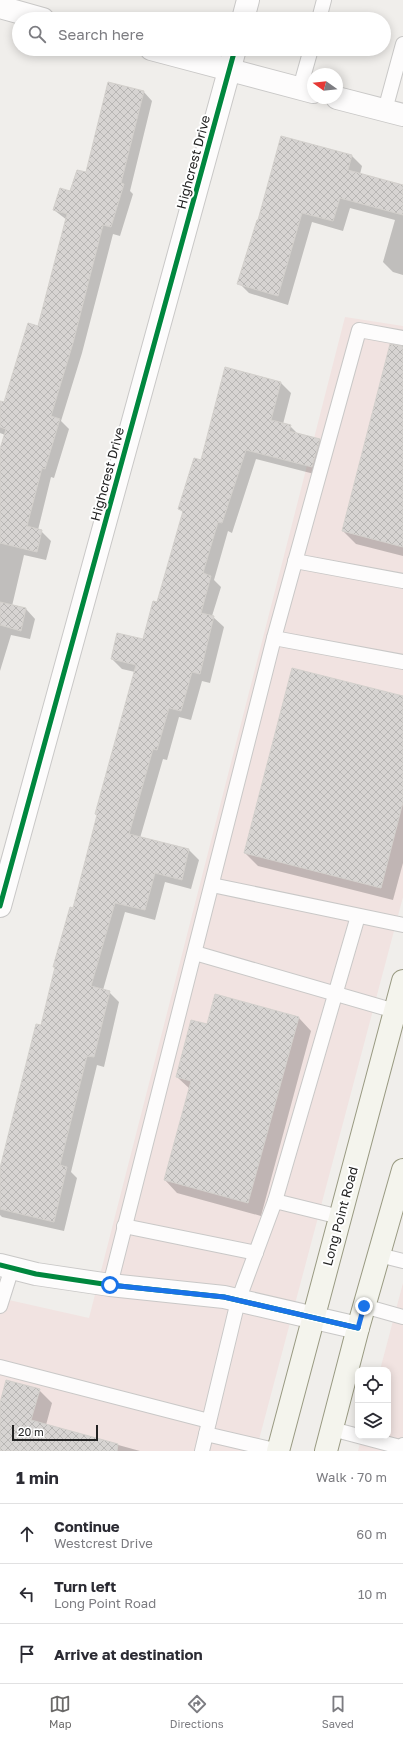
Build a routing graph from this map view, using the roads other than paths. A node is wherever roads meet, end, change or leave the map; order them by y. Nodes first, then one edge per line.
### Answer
1 (248, 0) edge
2 (324, 0) edge
3 (0, 7) edge
4 (18, 12) edge
5 (245, 12) edge
6 (321, 12) edge
7 (403, 44) edge
8 (176, 56) edge
9 (233, 56) edge
10 (310, 56) edge
11 (309, 68) edge
12 (230, 71) junction
13 (307, 90) edge
14 (343, 99) edge
15 (394, 112) edge
16 (403, 338) edge
17 (295, 561) junction
18 (403, 581) edge
19 (274, 638) junction
20 (403, 662) edge
21 (212, 885) junction
22 (0, 906) edge
23 (358, 916) junction
24 (403, 926) edge
25 (194, 953) junction
26 (403, 981) edge
27 (336, 994) junction
28 (399, 1016) edge
29 (403, 1170) edge
30 (275, 1201) junction
31 (340, 1217) junction
32 (124, 1226) junction
33 (256, 1254) junction
34 (379, 1255) junction
35 (403, 1261) edge
36 (6, 1266) edge
37 (110, 1285) junction
38 (238, 1301) junction
39 (0, 1306) edge
40 (364, 1306) junction
41 (403, 1317) edge
42 (313, 1318) junction
43 (358, 1328) junction
44 (0, 1367) edge
45 (208, 1427) junction
46 (332, 1429) junction
47 (403, 1445) edge
48 (202, 1451) edge
49 (279, 1451) edge
50 (326, 1451) edge

1 - 5 street
2 - 6 lane
3 - 4 street
7 - 15 lane
8 - 12 street
9 - 12 street, Highcrest Drive
10 - 11 lane
12 - 13 street
12 - 22 street, Highcrest Drive
14 - 15 street
16 - 17 lane
17 - 18 lane
17 - 19 lane
19 - 20 lane
19 - 21 lane
21 - 23 lane
21 - 25 lane
23 - 24 lane
23 - 27 lane
25 - 27 lane
25 - 32 lane
26 - 28 main road, Long Point Road
27 - 28 lane
27 - 30 lane
28 - 31 main road, Long Point Road
29 - 34 main road
30 - 31 lane
30 - 33 lane
31 - 42 main road, Long Point Road
32 - 33 lane
32 - 37 lane
33 - 38 lane
34 - 35 lane
34 - 40 main road
36 - 37 street
36 - 39 lane
37 - 38 street
38 - 42 street
38 - 45 lane
40 - 41 lane
40 - 43 main road
42 - 43 street
42 - 49 main road, Long Point Road
43 - 46 main road
44 - 45 lane
45 - 48 lane
45 - 49 lane
46 - 47 lane
46 - 50 main road

